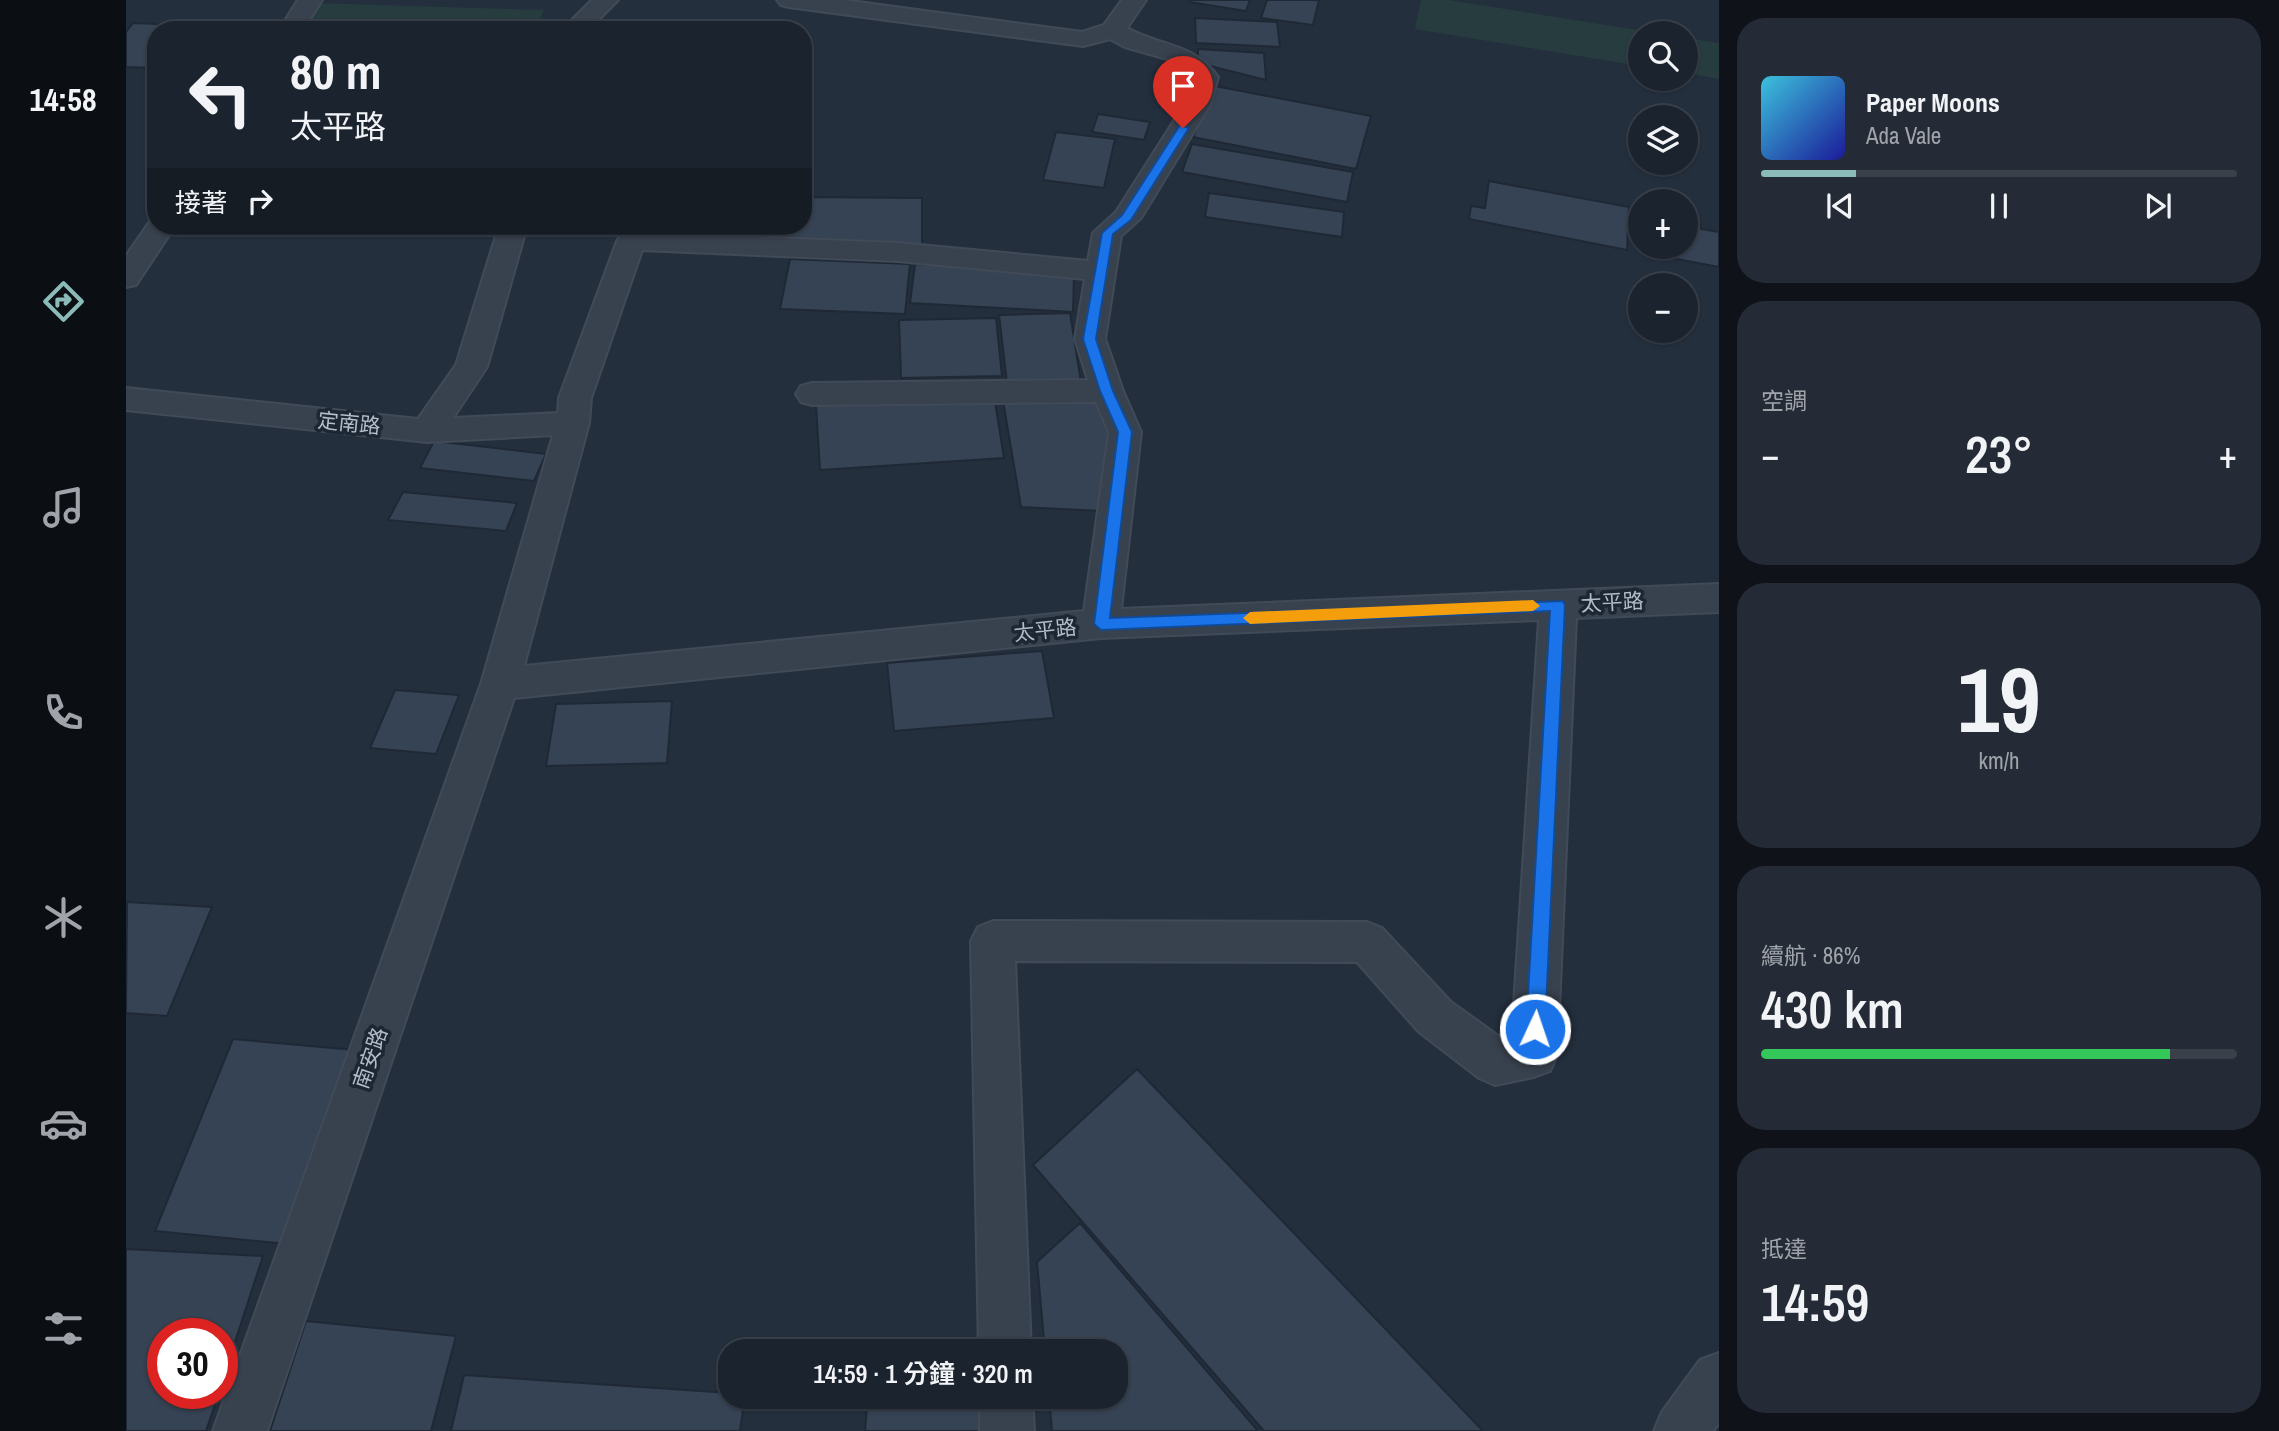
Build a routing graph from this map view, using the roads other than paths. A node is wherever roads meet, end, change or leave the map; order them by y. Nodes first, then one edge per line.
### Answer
1 (310, 0) edge
2 (606, 0) edge
3 (789, 0) edge
4 (1134, 0) edge
5 (297, 21) edge
6 (584, 21) edge
7 (1113, 30) junction
8 (155, 235) edge
9 (510, 235) edge
10 (1101, 271) junction
11 (126, 278) edge
12 (1107, 391) junction
13 (813, 394) dead end
14 (126, 400) edge
15 (573, 423) junction
16 (427, 431) junction
17 (1719, 597) edge
18 (1558, 605) junction
19 (1101, 624) junction
20 (500, 684) junction
21 (1005, 1339) edge
22 (1719, 1379) edge
23 (1006, 1409) edge
24 (240, 1431) edge
25 (1007, 1431) edge
26 (1681, 1431) edge

1 - 5 street
2 - 6 street
3 - 7 street
4 - 7 street
7 - 10 street
8 - 11 street
9 - 16 street
10 - 12 street
10 - 15 street, 南安路
12 - 13 street
12 - 19 street
14 - 16 street, 定南路
15 - 16 street, 定南路
15 - 20 street, 南安路
17 - 18 street, 太平路
18 - 19 street, 太平路
18 - 21 street
19 - 20 street, 太平路
20 - 24 street, 南安路
22 - 26 street
23 - 25 street

